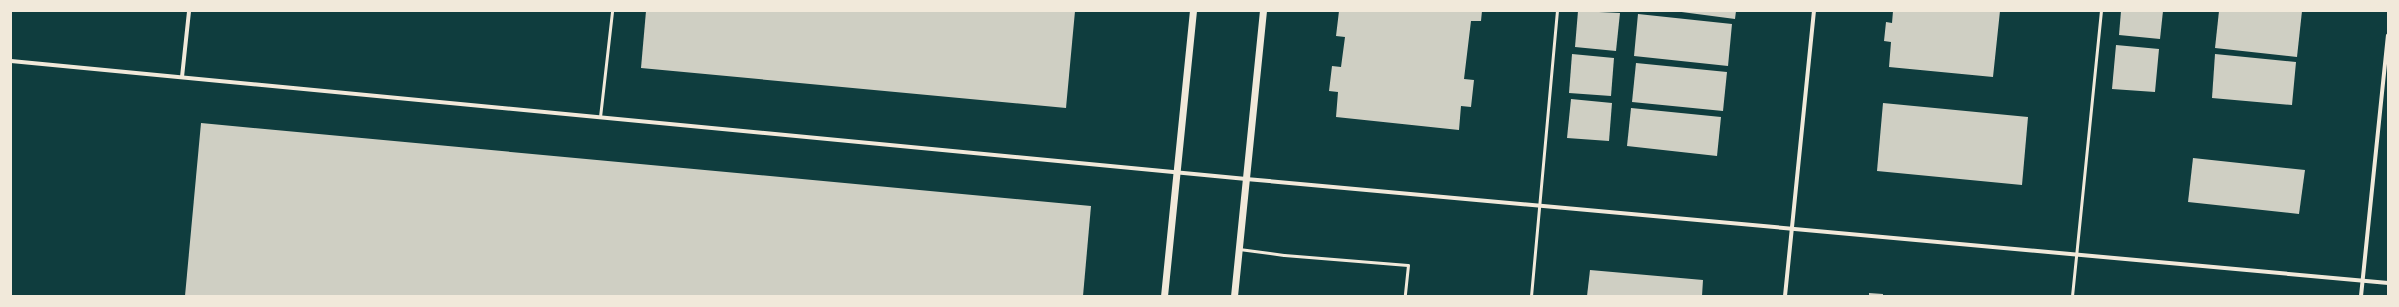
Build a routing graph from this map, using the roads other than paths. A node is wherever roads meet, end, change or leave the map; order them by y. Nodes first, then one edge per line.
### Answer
1 (189, 11) edge
2 (612, 11) edge
3 (1193, 11) edge
4 (1263, 11) edge
5 (1557, 11) edge
6 (1814, 11) edge
7 (2101, 11) edge
8 (2388, 35) edge
9 (11, 61) edge
10 (182, 77) junction
11 (600, 116) junction
12 (1177, 172) junction
13 (1246, 179) junction
14 (1539, 206) junction
15 (1792, 229) junction
16 (1239, 249) junction
17 (2076, 255) junction
18 (2363, 281) junction
19 (2388, 283) edge
20 (1164, 296) edge
21 (1234, 296) edge
22 (1405, 296) edge
23 (1531, 296) edge
24 (1785, 296) edge
25 (2072, 296) edge
26 (2361, 296) edge

1 - 10 street
2 - 11 lane
3 - 12 street
4 - 13 street
5 - 14 lane
6 - 15 street
7 - 17 lane
8 - 18 street
9 - 10 street
10 - 11 street
11 - 12 street
12 - 13 street
12 - 20 street
13 - 14 street
13 - 16 street
14 - 15 street
14 - 23 lane
15 - 17 street
15 - 24 street
16 - 21 street
16 - 22 lane
17 - 18 street
17 - 25 lane
18 - 19 street
18 - 26 street

